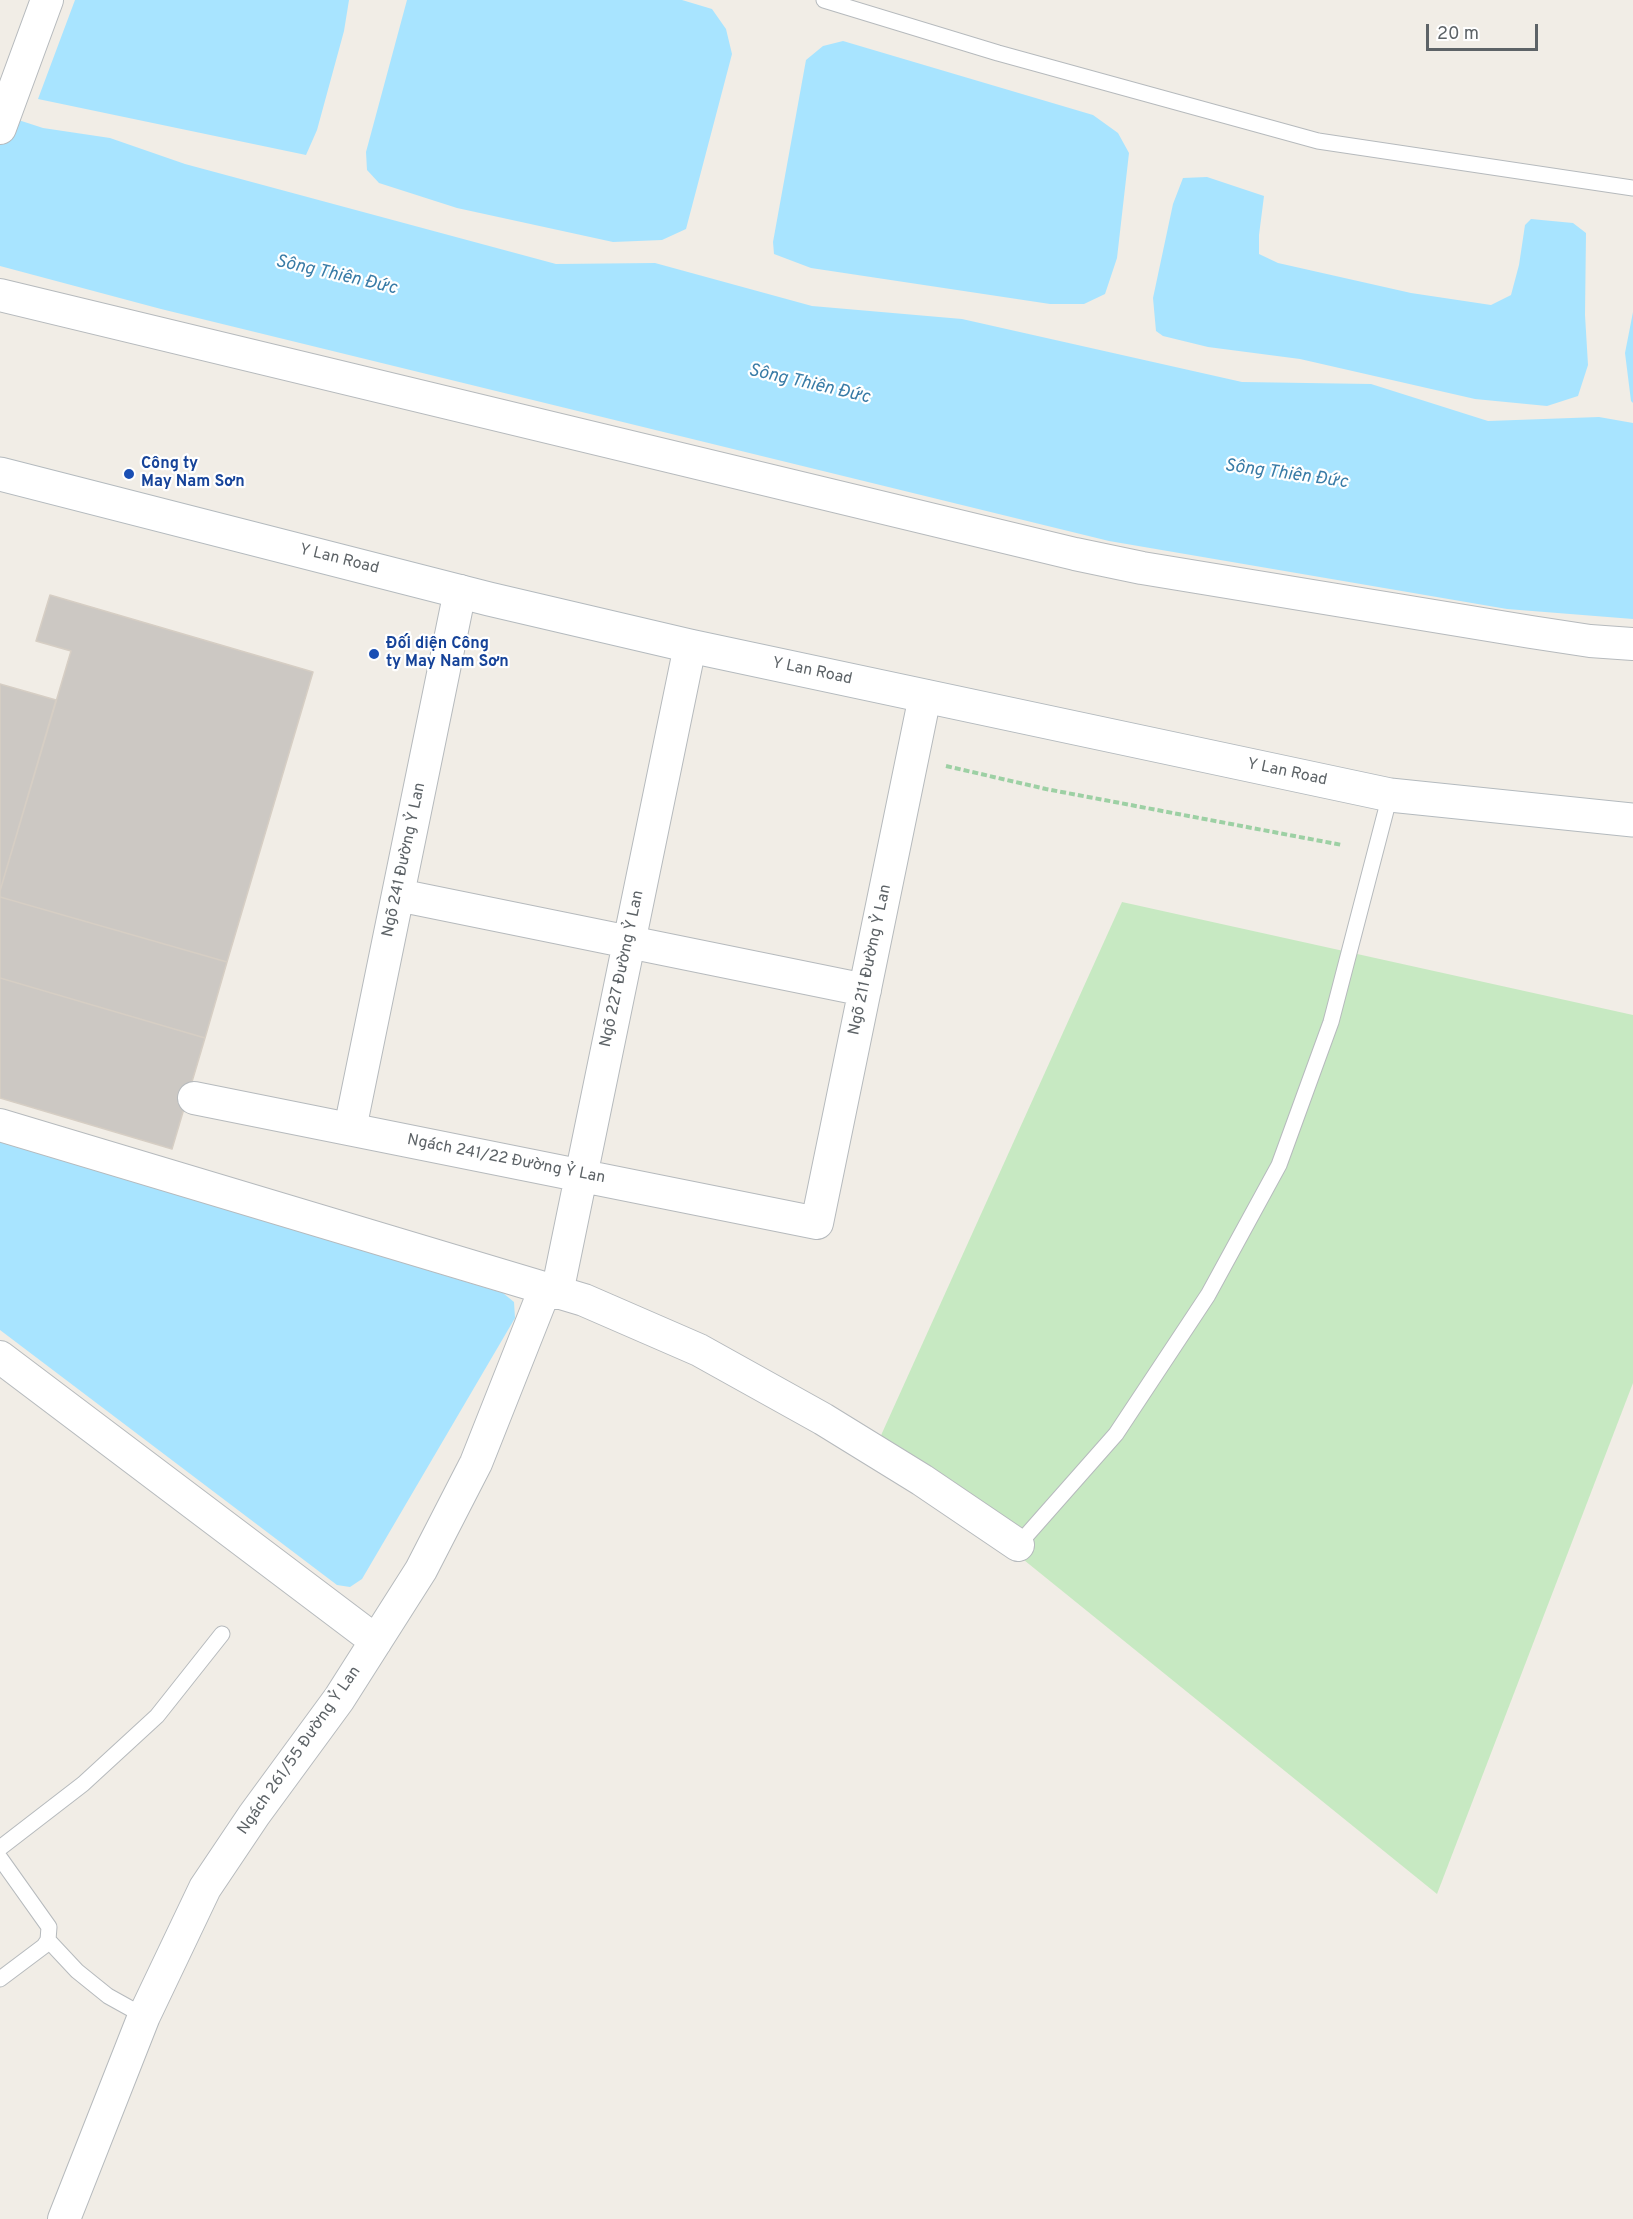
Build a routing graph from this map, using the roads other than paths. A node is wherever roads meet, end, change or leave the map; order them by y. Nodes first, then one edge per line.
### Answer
1 (48, 0) edge
2 (832, 1) edge
3 (0, 128) edge
4 (1633, 188) edge
5 (0, 295) edge
6 (0, 474) edge
7 (460, 591) junction
8 (1633, 644) edge
9 (690, 646) junction
10 (925, 696) junction
11 (1390, 795) junction
12 (1633, 820) edge
13 (398, 895) junction
14 (629, 942) junction
15 (865, 990) junction
16 (195, 1098) dead end
17 (0, 1125) edge
18 (350, 1129) junction
19 (581, 1176) junction
20 (817, 1223) joint
21 (551, 1291) junction
22 (0, 1357) edge
23 (1018, 1545) joint
24 (222, 1634) dead end
25 (376, 1641) junction
26 (0, 1848) edge
27 (0, 1858) edge
28 (48, 1940) junction
29 (0, 1979) edge
30 (144, 2016) junction
31 (64, 2219) edge

1 - 3 street
2 - 4 lane
5 - 8 street
6 - 7 main road, Y Lan Road
7 - 9 main road, Y Lan Road
7 - 13 street, Ngõ 241 Đường Ỷ Lan
9 - 10 main road, Y Lan Road
9 - 14 street, Ngõ 227 Đường Ỷ Lan
10 - 11 main road, Y Lan Road
10 - 15 street, Ngõ 211 Đường Ỷ Lan
11 - 12 main road, Y Lan Road
11 - 23 lane
13 - 14 street
13 - 18 street, Ngõ 241 Đường Ỷ Lan
14 - 15 street
14 - 19 street, Ngõ 227 Đường Ỷ Lan
15 - 20 street, Ngõ 211 Đường Ỷ Lan
16 - 18 street, Ngách 241/22 Đường Ỷ Lan
17 - 21 street
18 - 19 street, Ngách 241/22 Đường Ỷ Lan
19 - 20 street, Ngách 241/22 Đường Ỷ Lan
19 - 21 street, Ngõ 227 Đường Ỷ Lan
21 - 23 street
21 - 25 street, Ngách 261/55 Đường Ỷ Lan
22 - 25 street
24 - 26 lane
25 - 30 street, Ngách 261/55 Đường Ỷ Lan
27 - 28 lane
28 - 29 lane
28 - 30 lane
30 - 31 street, Ngách 261/55 Đường Ỷ Lan

